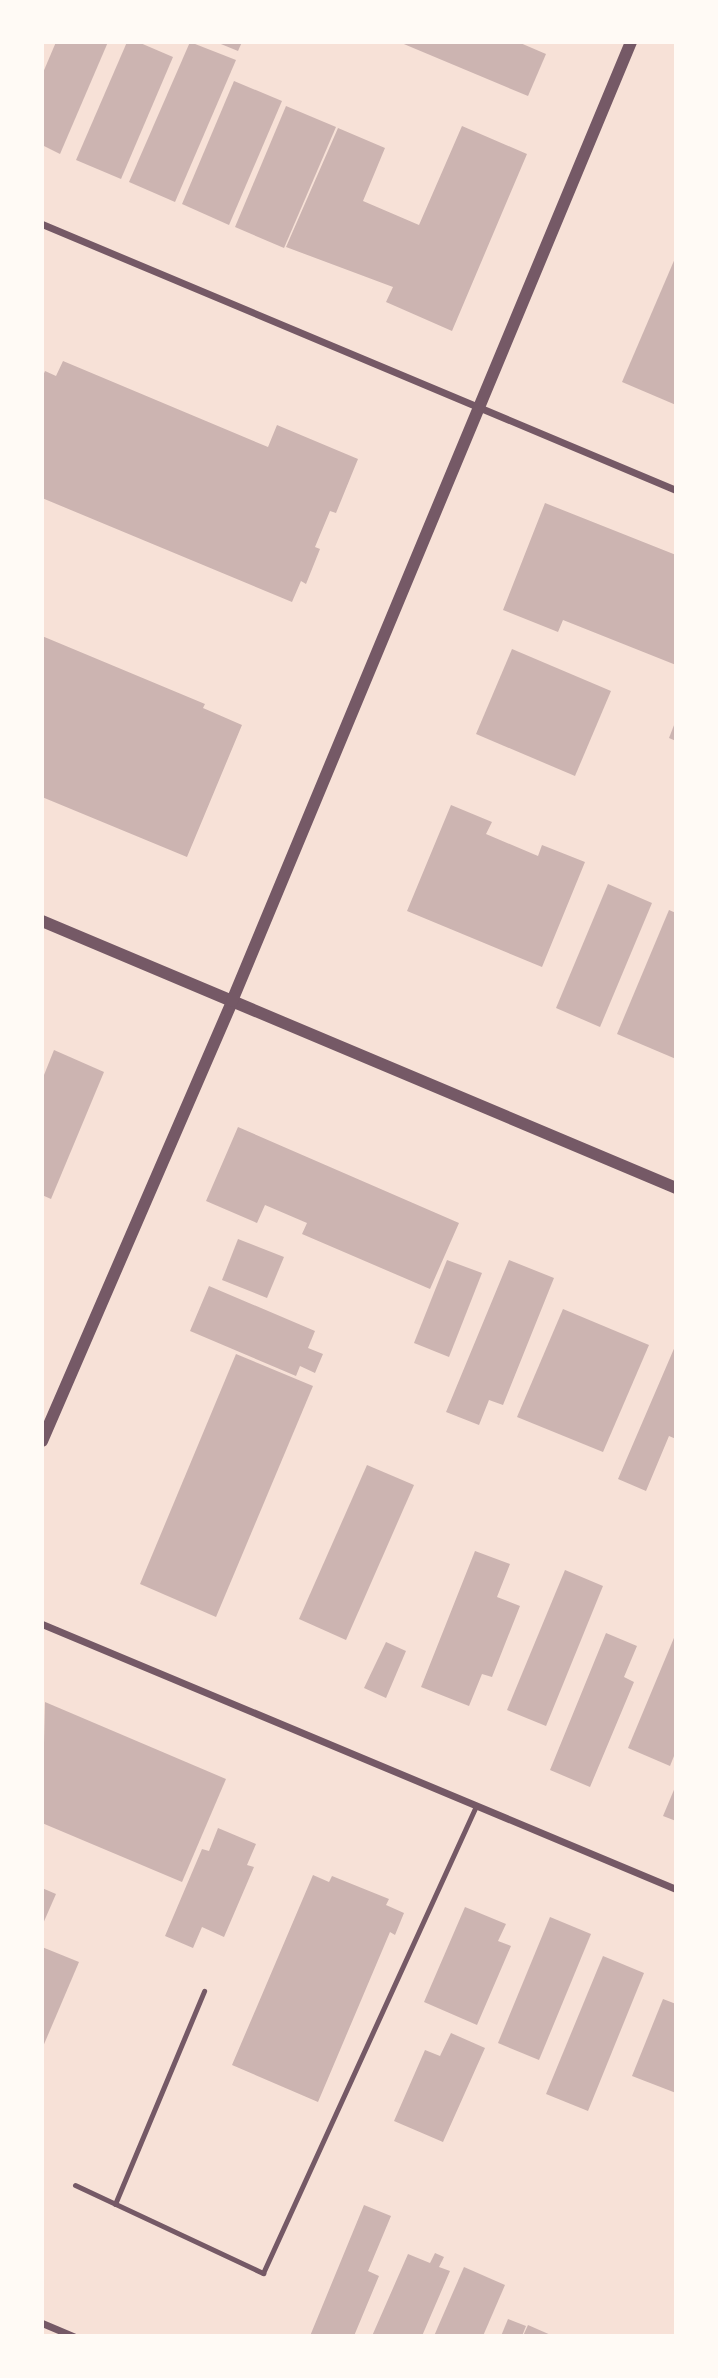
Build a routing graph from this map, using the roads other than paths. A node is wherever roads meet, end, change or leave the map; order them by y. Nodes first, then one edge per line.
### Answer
1 (631, 42) edge
2 (42, 224) edge
3 (480, 407) junction
4 (676, 490) edge
5 (42, 921) edge
6 (232, 1002) junction
7 (676, 1188) edge
8 (42, 1441) edge
9 (42, 1624) edge
10 (476, 1805) junction
11 (676, 1889) edge
12 (204, 1991) dead end
13 (75, 2185) dead end
14 (115, 2204) junction
15 (42, 2323) edge
16 (73, 2336) edge

1 - 3 street
2 - 3 street
3 - 4 street
3 - 6 street
5 - 6 street
6 - 7 street
6 - 8 street
9 - 10 street
10 - 11 street
10 - 14 lane
12 - 14 lane
13 - 14 lane
15 - 16 street

